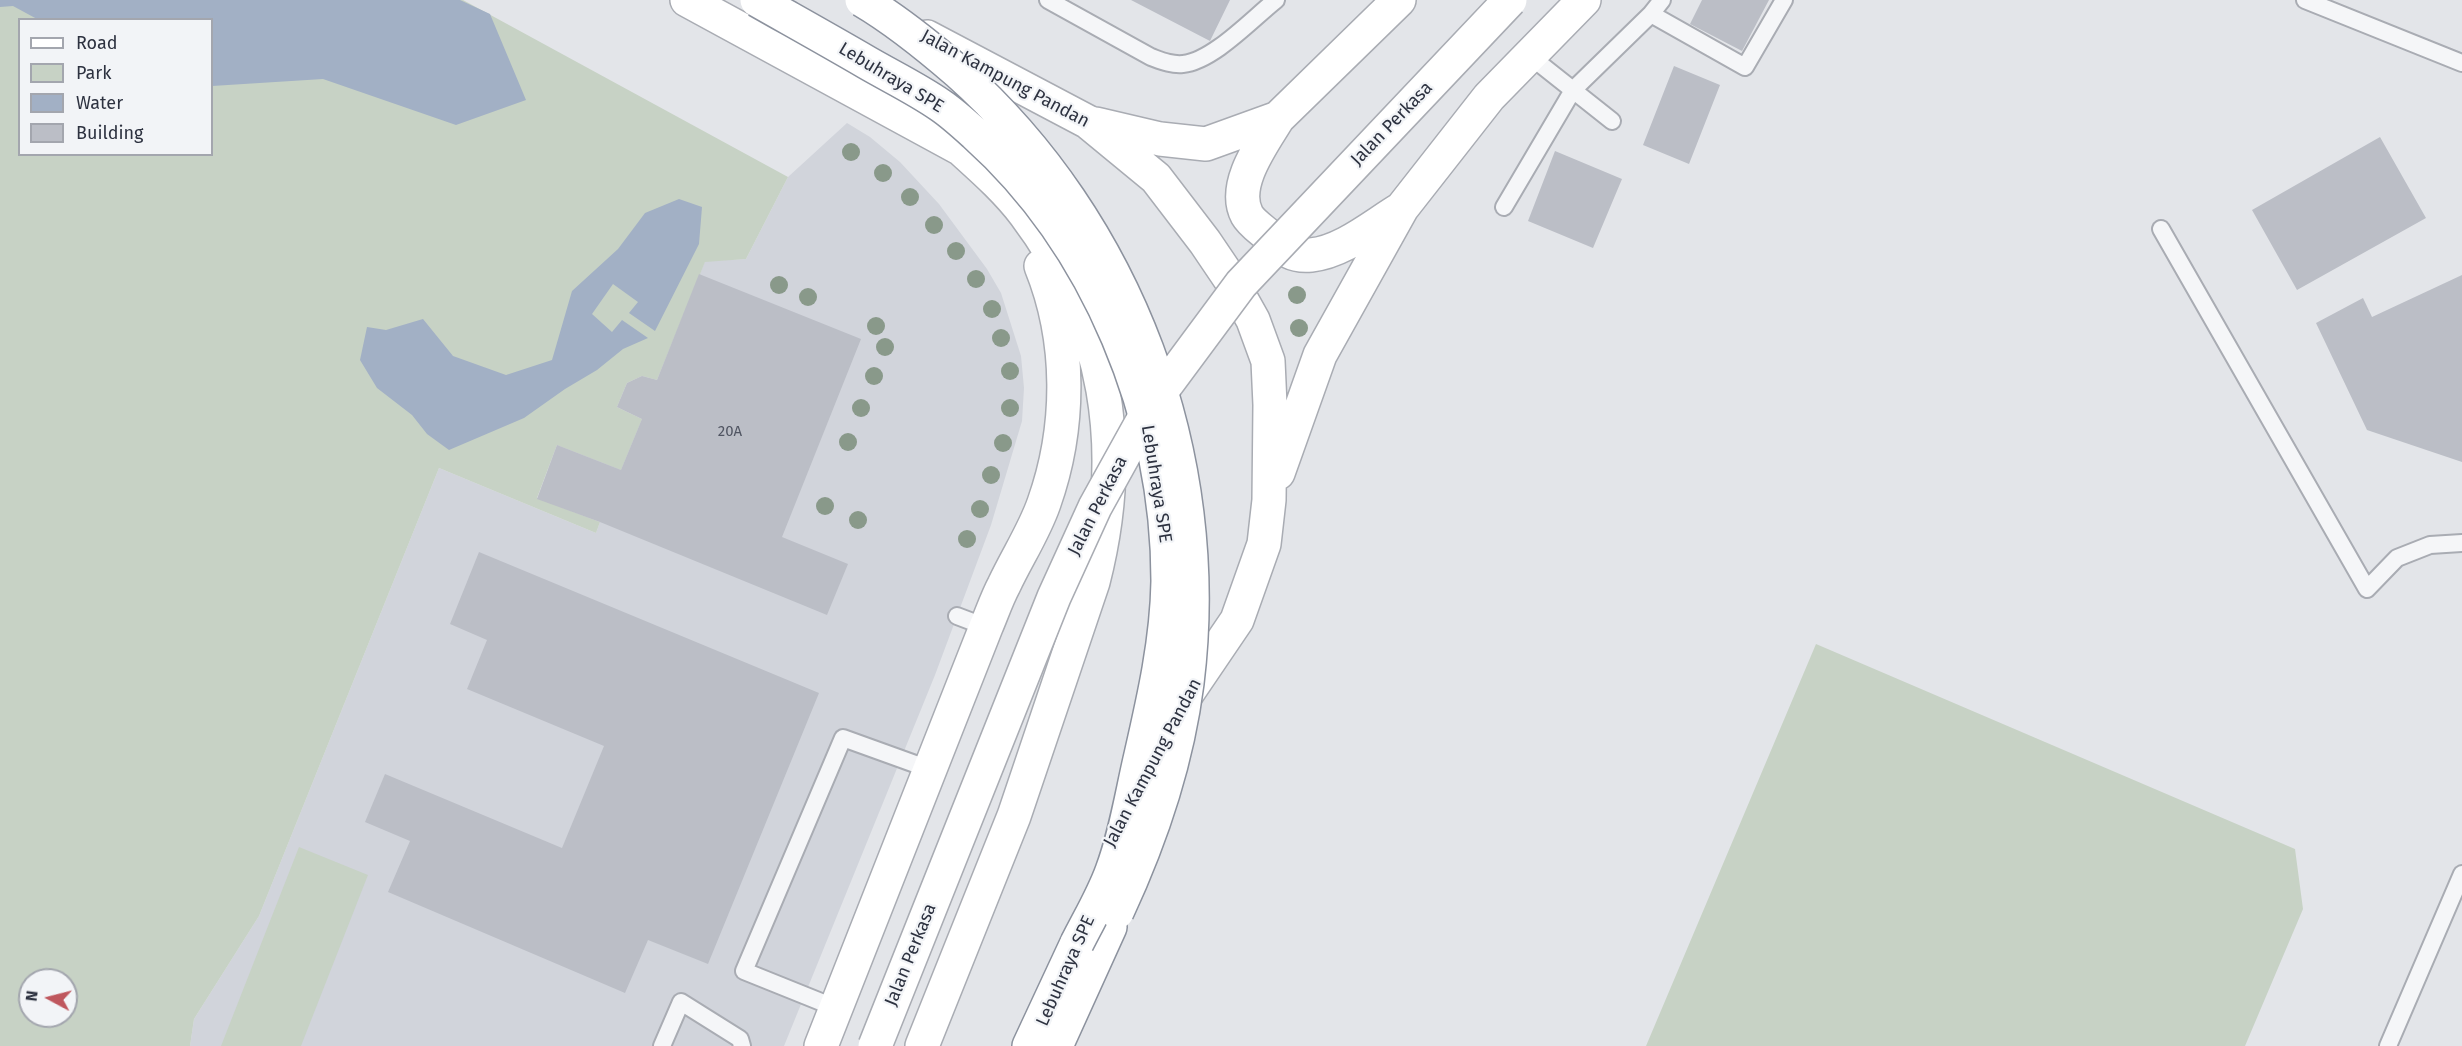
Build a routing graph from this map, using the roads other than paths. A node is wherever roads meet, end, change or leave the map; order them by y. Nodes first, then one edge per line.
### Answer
1 (687, 0) edge
2 (757, 0) edge
3 (857, 0) edge
4 (862, 0) edge
5 (1048, 0) edge
6 (1276, 0) edge
7 (1510, 0) edge
8 (1584, 0) edge
9 (1662, 0) edge
10 (1784, 0) edge
11 (2305, 0) edge
12 (1389, 3) edge
13 (1651, 14) junction
14 (1530, 56) junction
15 (2462, 63) edge
16 (1573, 90) junction
17 (1278, 118) junction
18 (1612, 120) dead end
19 (1088, 122) junction
20 (961, 149) junction
21 (1504, 207) dead end
22 (1402, 208) junction
23 (2161, 229) dead end
24 (1269, 500) junction
25 (2462, 543) edge
26 (929, 770) junction
27 (2462, 874) edge
28 (1110, 927) junction
29 (836, 1008) junction
30 (662, 1046) edge
31 (742, 1046) edge
32 (821, 1046) edge
33 (875, 1046) edge
34 (922, 1046) edge
35 (1022, 1046) edge
36 (1031, 1046) edge
37 (1056, 1046) edge
38 (1062, 1046) edge
39 (2388, 1046) edge

1 - 20 main road
2 - 36 main road, Lebuhraya SPE, bridge
3 - 19 main road, Jalan Kampung Pandan
4 - 28 main road, Lebuhraya SPE, bridge
5 - 6 lane
7 - 33 main road, Jalan Perkasa, bridge
8 - 14 main road
9 - 13 lane
10 - 13 lane
11 - 15 lane
12 - 17 main road
13 - 16 lane
14 - 16 lane
14 - 22 main road
16 - 18 lane
16 - 21 lane
17 - 19 main road
17 - 22 main road
19 - 24 main road, Jalan Kampung Pandan
20 - 26 main road
20 - 34 main road
22 - 24 main road
23 - 25 lane
24 - 35 main road, Jalan Kampung Pandan
26 - 29 main road
26 - 29 lane
27 - 39 lane
28 - 37 main road
28 - 38 main road, Lebuhraya SPE
29 - 32 main road
30 - 31 lane

